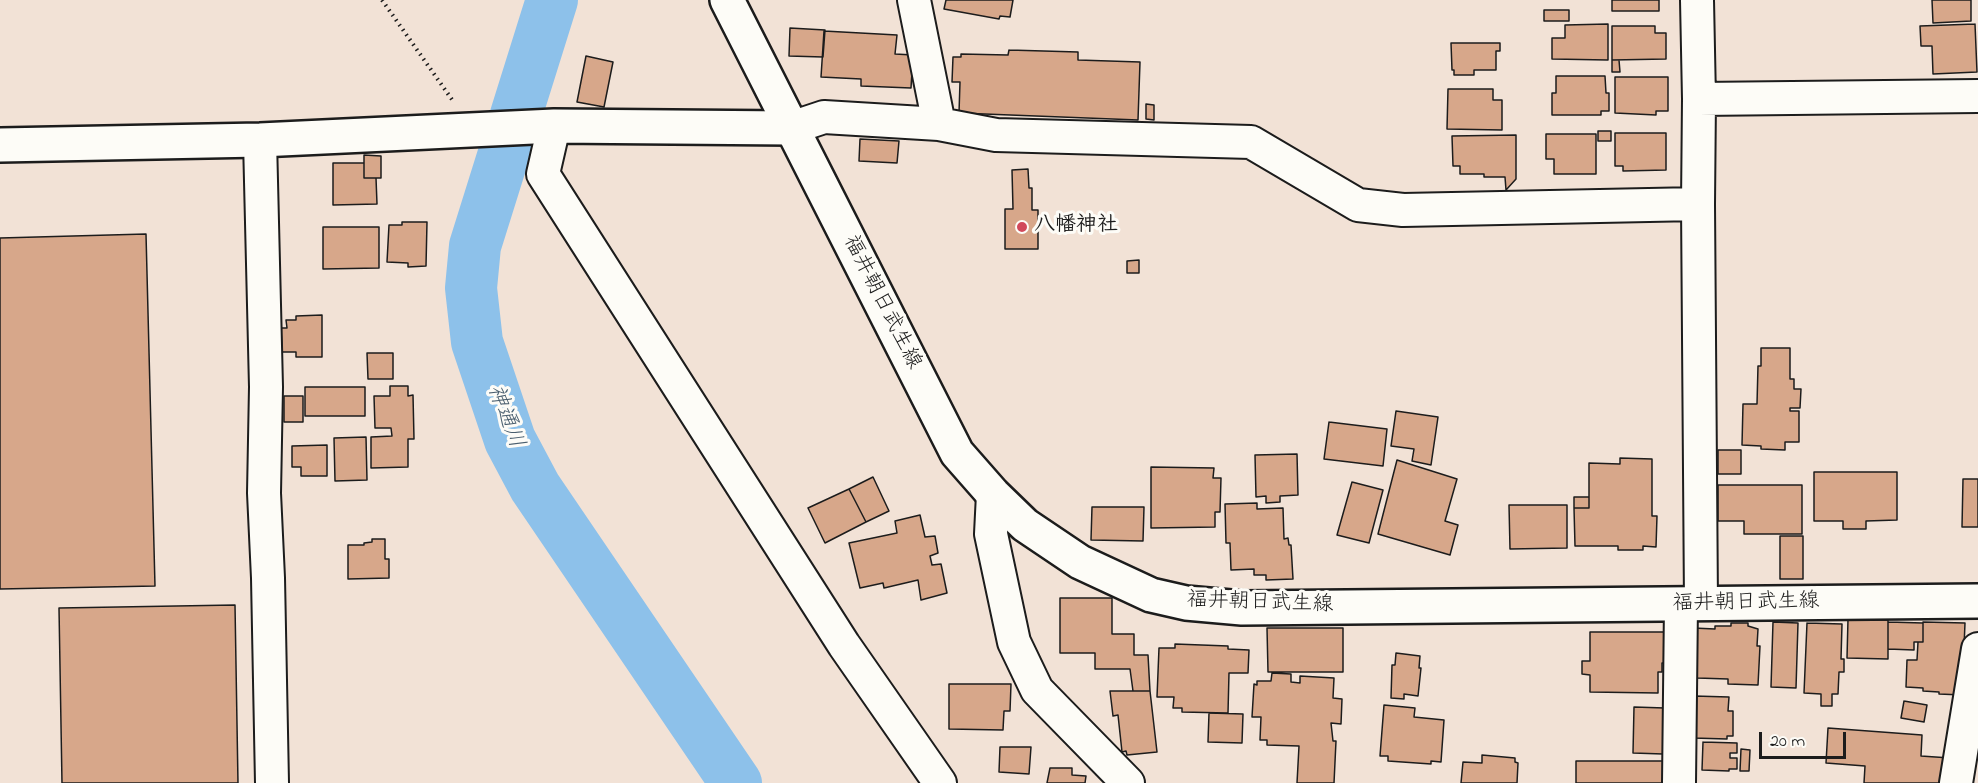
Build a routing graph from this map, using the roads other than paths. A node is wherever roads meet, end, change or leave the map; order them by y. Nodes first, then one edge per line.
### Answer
1 (727, 0) edge
2 (914, 0) edge
3 (1697, 0) edge
4 (1978, 96) edge
5 (1700, 99) junction
6 (939, 124) junction
7 (554, 126) junction
8 (791, 128) junction
9 (260, 140) junction
10 (0, 145) edge
11 (1698, 204) junction
12 (993, 494) junction
13 (1978, 601) edge
14 (1691, 604) junction
15 (1978, 649) edge
16 (272, 783) edge
17 (940, 783) edge
18 (1128, 783) edge
19 (1679, 783) edge
20 (1956, 783) edge

1 - 8 main road, 福井朝日武生線
2 - 6 street
3 - 5 street
4 - 5 street
5 - 11 street
6 - 8 street
6 - 11 street
7 - 8 main road
7 - 9 main road
7 - 17 street
8 - 12 main road, 福井朝日武生線
9 - 10 main road
9 - 16 street
11 - 14 street
12 - 14 main road, 福井朝日武生線
12 - 18 street
13 - 14 main road, 福井朝日武生線
14 - 19 street
15 - 20 street

